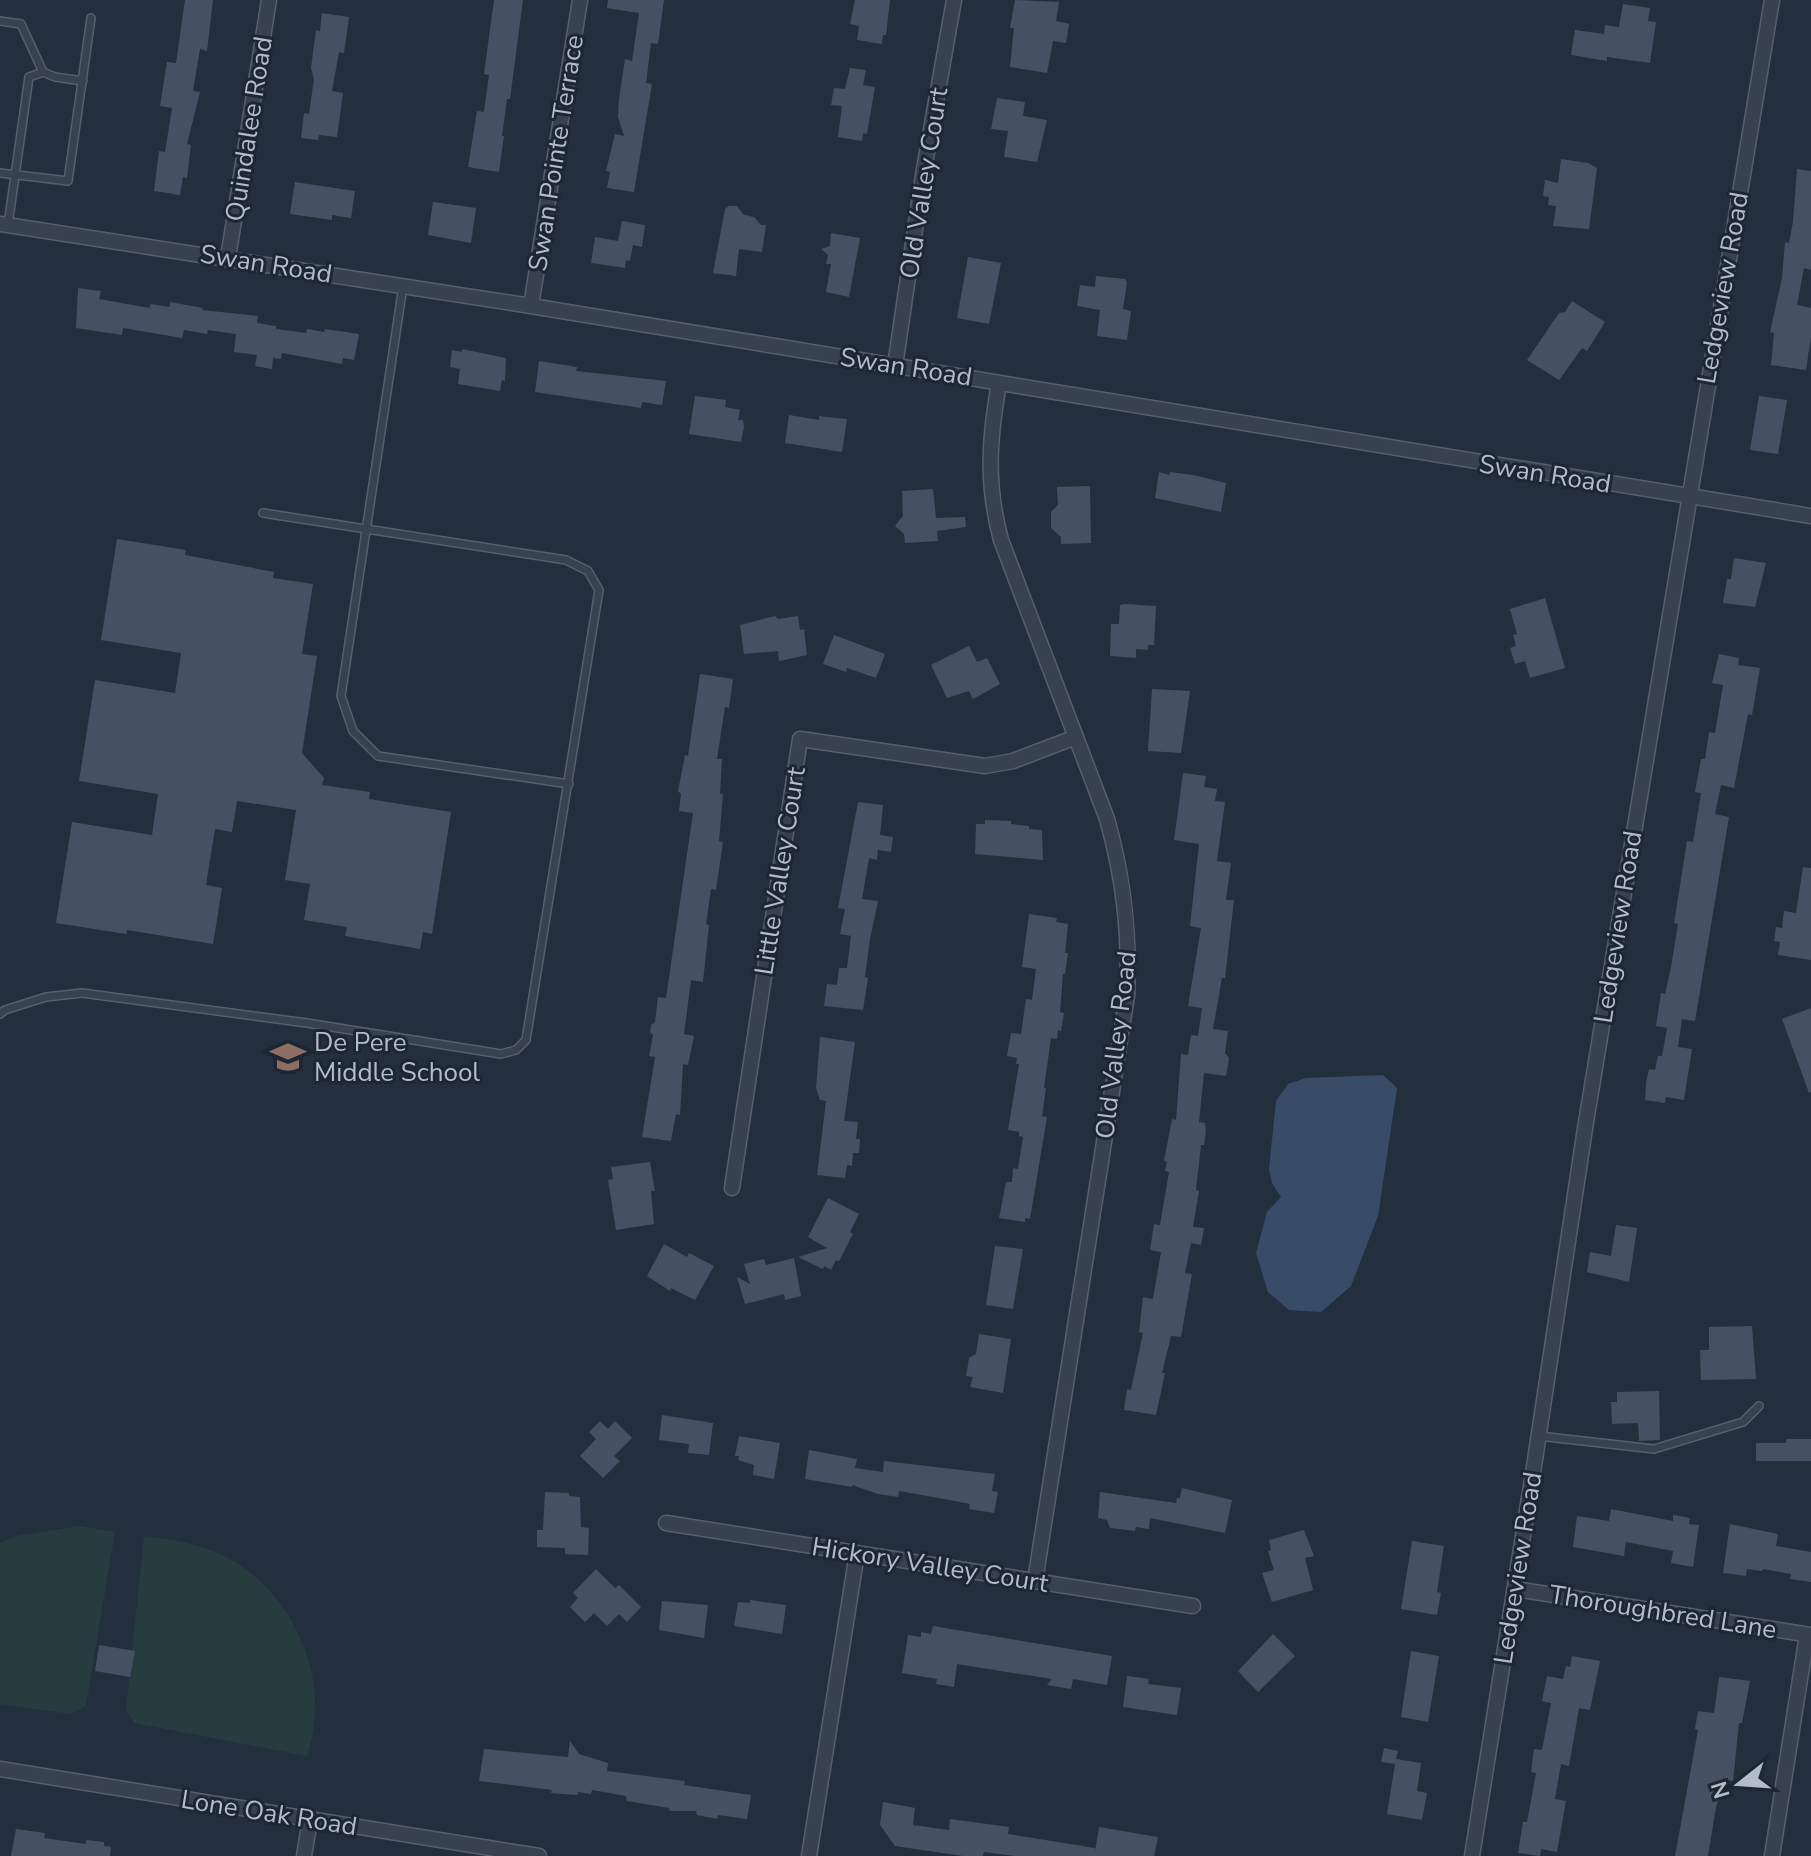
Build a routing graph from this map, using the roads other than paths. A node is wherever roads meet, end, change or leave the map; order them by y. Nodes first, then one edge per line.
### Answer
1 (269, 0) edge
2 (580, 0) edge
3 (954, 0) edge
4 (1772, 0) edge
5 (91, 18) dead end
6 (0, 21) edge
7 (43, 72) junction
8 (83, 81) junction
9 (0, 173) edge
10 (16, 176) junction
11 (4, 225) edge
12 (228, 258) junction
13 (403, 286) junction
14 (531, 306) junction
15 (895, 366) junction
16 (999, 383) junction
17 (1688, 498) junction
18 (263, 513) dead end
19 (1811, 516) edge
20 (367, 527) junction
21 (1076, 737) junction
22 (569, 784) junction
23 (0, 1014) edge
24 (732, 1188) dead end
25 (1759, 1406) dead end
26 (1539, 1436) junction
27 (666, 1523) dead end
28 (857, 1553) junction
29 (1035, 1581) junction
30 (1515, 1589) junction
31 (1193, 1606) dead end
32 (1809, 1635) edge
33 (0, 1769) edge
34 (310, 1820) junction
35 (304, 1856) edge
36 (539, 1856) edge
37 (809, 1856) edge
38 (1472, 1856) edge
39 (1772, 1856) edge

1 - 12 street, Quindalee Road
2 - 14 street, Swan Pointe Terrace
3 - 15 street, Old Valley Court
4 - 17 street, Ledgeview Road
5 - 8 lane
6 - 7 lane
7 - 8 lane
7 - 10 lane
8 - 10 lane
9 - 10 lane
10 - 11 lane
11 - 12 street, Swan Road
12 - 13 street, Swan Road
13 - 14 street, Swan Road
13 - 20 lane
14 - 15 street, Swan Road
15 - 16 street, Swan Road
16 - 17 street, Swan Road
16 - 21 street, Old Valley Road
17 - 19 street, Swan Road
17 - 26 street, Ledgeview Road
18 - 20 lane
20 - 22 lane
20 - 22 lane
21 - 24 street, Little Valley Court
21 - 29 street, Old Valley Road
22 - 23 lane
25 - 26 lane
26 - 30 street, Ledgeview Road
27 - 28 street, Hickory Valley Court
28 - 29 street, Hickory Valley Court
28 - 37 street
29 - 31 street, Hickory Valley Court
30 - 32 street, Thoroughbred Lane
30 - 38 street, Ledgeview Road
32 - 39 street
33 - 34 street, Lone Oak Road
34 - 35 street
34 - 36 street, Lone Oak Road

